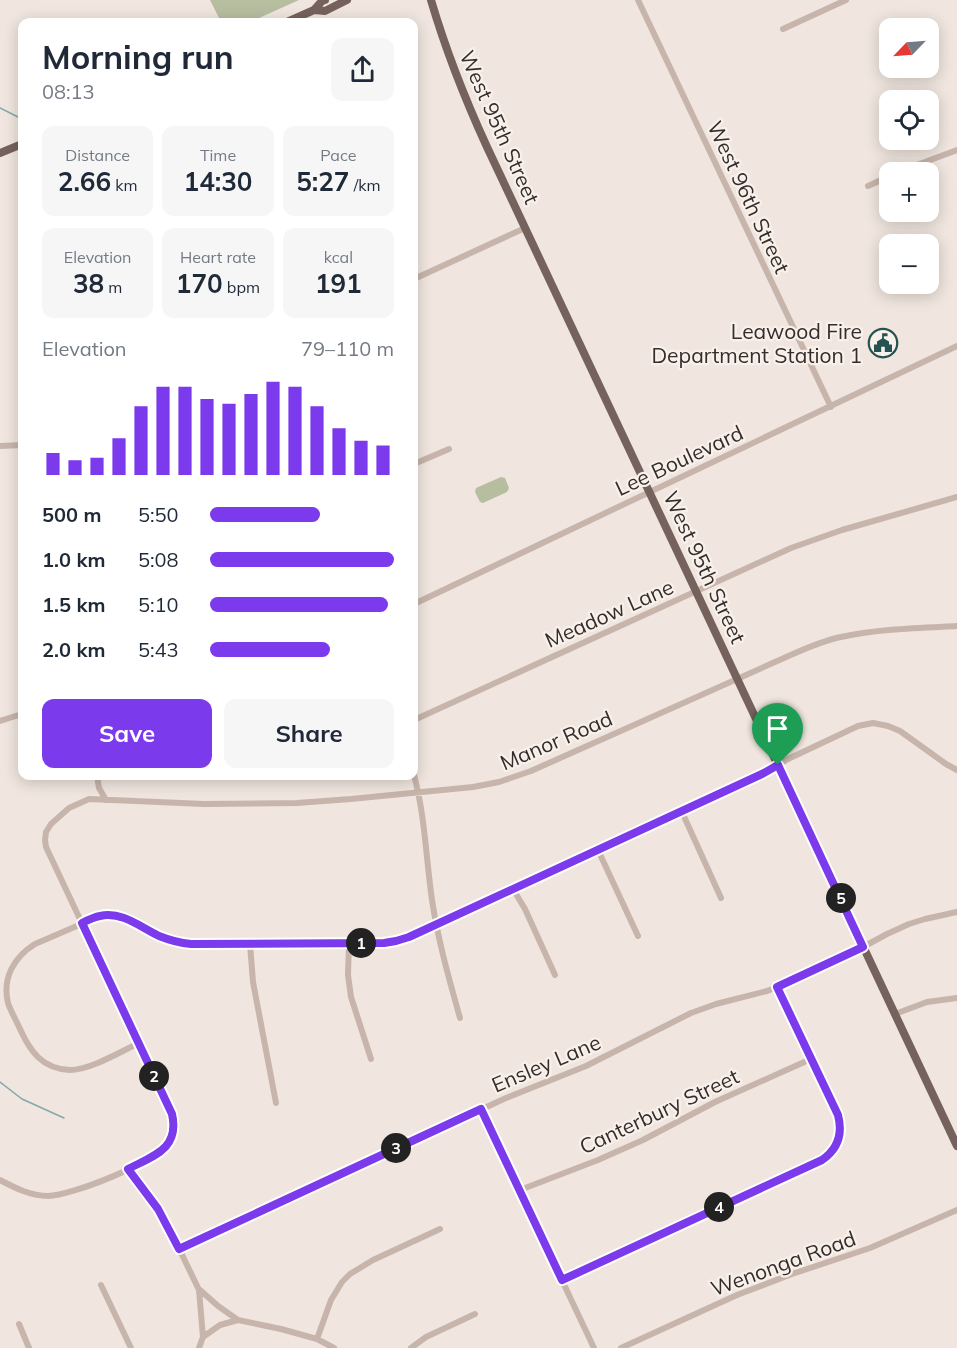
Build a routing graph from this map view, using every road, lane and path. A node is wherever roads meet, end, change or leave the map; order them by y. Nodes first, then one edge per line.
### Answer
1 (325, 0) edge
2 (347, 0) edge
3 (431, 0) edge
4 (638, 0) edge
5 (846, 0) edge
6 (314, 10) junction
7 (296, 18) edge
8 (783, 29) dead end
9 (18, 146) edge
10 (957, 150) edge
11 (0, 153) edge
12 (925, 162) edge
13 (879, 181) edge
14 (868, 186) dead end
15 (525, 228) junction
16 (418, 277) edge
17 (957, 346) edge
18 (831, 407) junction
19 (18, 445) edge
20 (0, 446) edge
21 (448, 449) dead end
22 (418, 462) edge
23 (650, 492) junction
24 (957, 497) edge
25 (696, 591) junction
26 (418, 602) edge
27 (957, 626) edge
28 (738, 679) junction
29 (18, 715) edge
30 (418, 718) edge
31 (0, 721) edge
32 (778, 765) junction
33 (957, 770) edge
34 (97, 780) edge
35 (415, 780) edge
36 (99, 788) junction
37 (418, 793) junction
38 (89, 799) junction
39 (106, 800) junction
40 (681, 812) junction
41 (598, 850) junction
42 (513, 889) junction
43 (721, 898) dead end
44 (957, 912) edge
45 (82, 923) junction
46 (436, 925) junction
47 (638, 936) dead end
48 (349, 943) junction
49 (250, 944) junction
50 (863, 947) junction
51 (555, 975) dead end
52 (777, 987) junction
53 (957, 998) edge
54 (895, 1014) junction
55 (460, 1018) dead end
56 (139, 1043) junction
57 (371, 1059) dead end
58 (811, 1059) junction
59 (276, 1104) dead end
60 (481, 1109) junction
61 (954, 1134) edge
62 (957, 1146) edge
63 (128, 1169) junction
64 (0, 1180) edge
65 (520, 1191) junction
66 (957, 1210) edge
67 (440, 1229) dead end
68 (179, 1249) junction
69 (562, 1280) junction
70 (101, 1285) dead end
71 (199, 1290) junction
72 (475, 1314) dead end
73 (238, 1320) junction
74 (19, 1324) dead end
75 (203, 1337) junction
76 (317, 1339) junction
77 (29, 1348) edge
78 (131, 1348) edge
79 (199, 1348) edge
80 (334, 1348) edge
81 (411, 1348) edge
82 (594, 1348) edge
83 (621, 1348) edge

1 - 6 main road
2 - 6 main road
3 - 15 main road, West 95th Street
4 - 18 street, West 96th Street
5 - 8 street
6 - 7 main road
9 - 11 main road
10 - 12 street
13 - 14 street
15 - 16 street
15 - 23 main road, West 95th Street
17 - 18 street, Lee Boulevard
18 - 23 street, Lee Boulevard
19 - 20 street
21 - 22 street
23 - 25 main road, West 95th Street
23 - 26 street, Lee Boulevard
24 - 25 street, Meadow Lane
25 - 28 main road, West 95th Street
25 - 30 street, Meadow Lane
27 - 28 street, Manor Road
28 - 32 main road, West 95th Street
28 - 37 street, Manor Road
29 - 31 street
32 - 33 street
32 - 40 street
32 - 50 main road, West 95th Street
34 - 36 street
35 - 37 street
36 - 38 street
36 - 39 street
37 - 39 street, Manor Road
37 - 46 street
38 - 39 street, Manor Road
38 - 45 street
40 - 41 street
40 - 43 street
41 - 42 street
41 - 47 street
42 - 46 street
42 - 51 street
44 - 50 street, Ensley Lane
45 - 49 street
45 - 56 street
45 - 56 street
46 - 48 street
46 - 55 street
48 - 49 street
48 - 57 street
49 - 59 street
50 - 52 street, Ensley Lane
50 - 54 main road, West 95th Street
52 - 58 street
52 - 60 street, Ensley Lane
53 - 54 street
54 - 61 main road, West 95th Street
56 - 63 street
58 - 65 street, Canterbury Street
58 - 69 street
60 - 65 street
60 - 68 street, Ensley Lane
61 - 62 main road, West 95th Street
63 - 64 street
63 - 68 street
65 - 69 street
66 - 83 street, Wenonga Road
67 - 76 street
68 - 71 street
69 - 82 street
70 - 78 street
71 - 73 street
71 - 75 street
72 - 81 street
73 - 75 street
73 - 76 street
74 - 77 street
75 - 79 street
76 - 80 street

